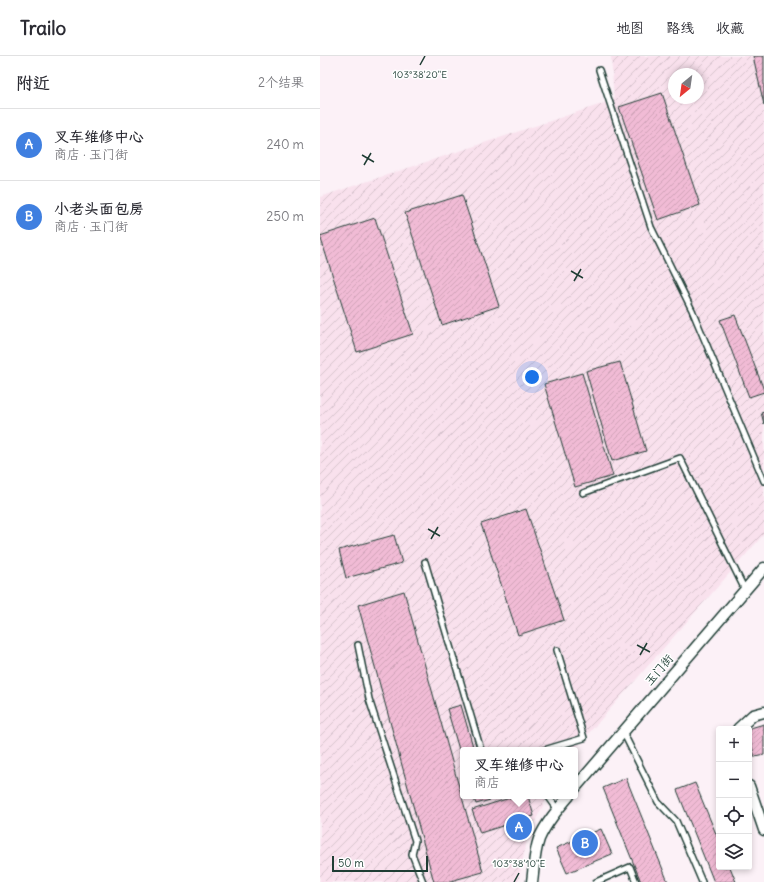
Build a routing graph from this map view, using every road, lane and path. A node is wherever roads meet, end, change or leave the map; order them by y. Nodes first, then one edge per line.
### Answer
1 (600, 70) dead end
2 (764, 481) edge
3 (583, 492) dead end
4 (425, 562) dead end
5 (764, 568) edge
6 (745, 590) junction
7 (358, 645) dead end
8 (557, 650) dead end
9 (764, 712) edge
10 (741, 726) edge
11 (623, 732) junction
12 (480, 747) edge
13 (554, 747) edge
14 (578, 784) edge
15 (752, 795) edge
16 (550, 799) edge
17 (567, 799) edge
18 (558, 810) junction
19 (764, 830) edge
20 (423, 882) edge
21 (532, 882) edge
22 (596, 882) edge
23 (636, 882) edge
24 (702, 882) edge

1 - 2 lane
3 - 6 lane
4 - 12 lane
5 - 6 street, 玉门街
6 - 11 street, 玉门街
7 - 20 lane
8 - 13 lane
9 - 10 street
11 - 14 street, 玉门街
11 - 24 lane
15 - 19 street
16 - 18 lane
17 - 18 street
18 - 21 street
22 - 23 lane

